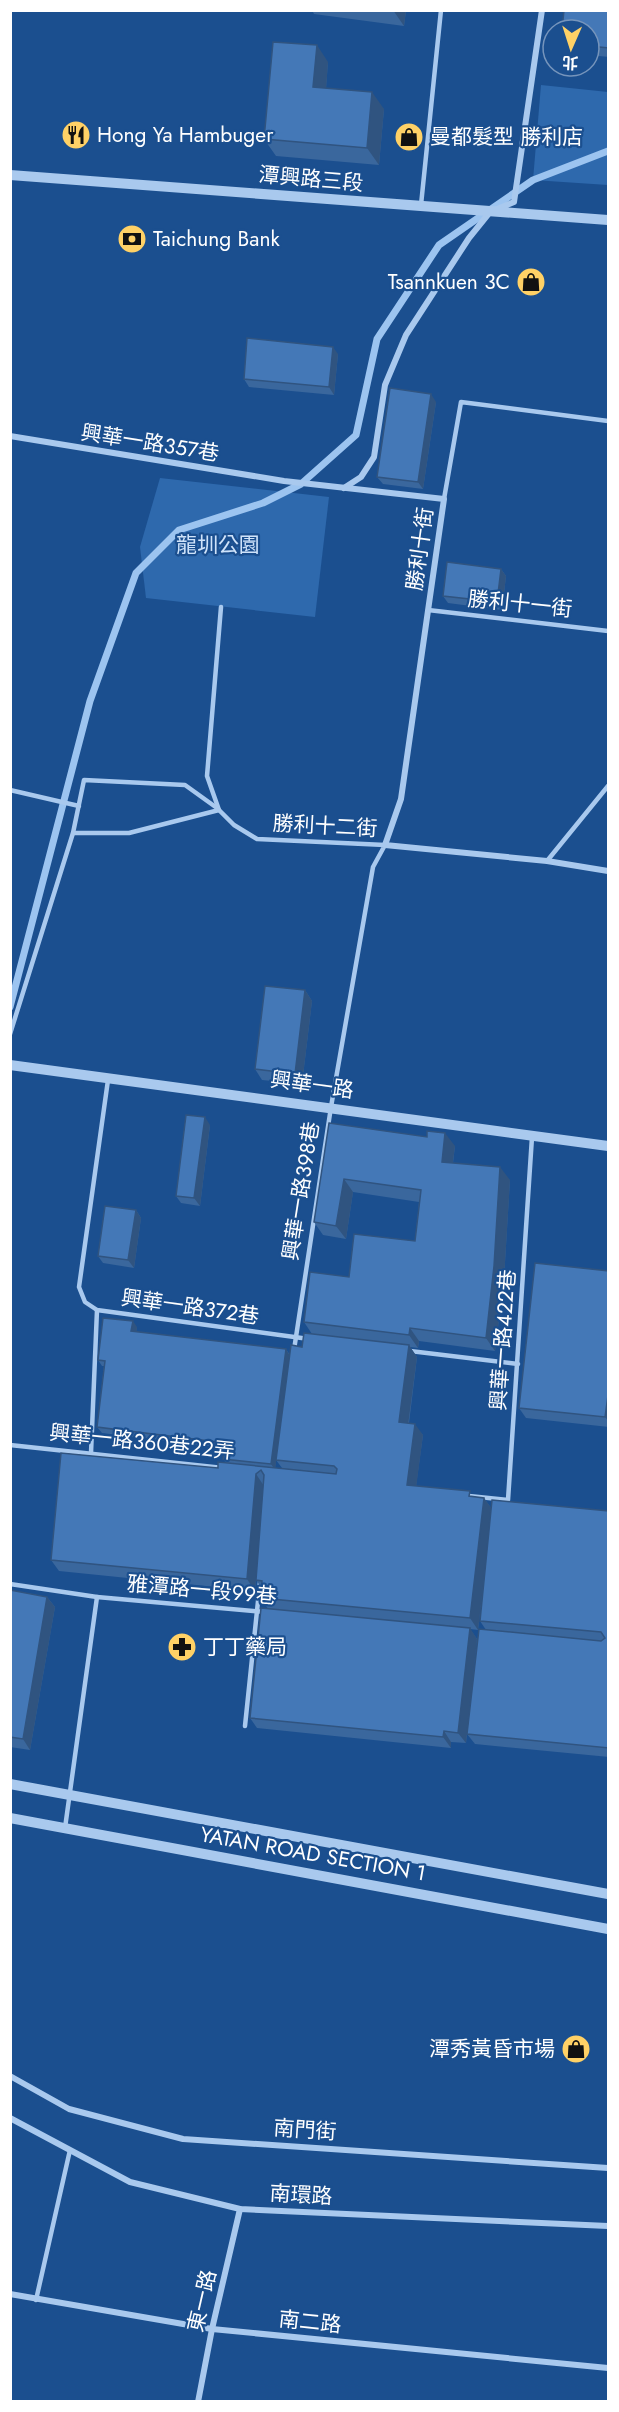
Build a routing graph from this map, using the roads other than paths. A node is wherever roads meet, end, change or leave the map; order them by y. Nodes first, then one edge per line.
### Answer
1 (441, 10) edge
2 (542, 10) edge
3 (10, 175) edge
4 (420, 207) junction
5 (490, 212) junction
6 (609, 220) edge
7 (609, 422) edge
8 (10, 436) edge
9 (343, 488) junction
10 (444, 499) junction
11 (221, 607) dead end
12 (428, 610) junction
13 (609, 631) edge
14 (609, 786) edge
15 (10, 790) edge
16 (79, 806) junction
17 (219, 810) junction
18 (73, 833) junction
19 (385, 845) junction
20 (548, 861) junction
21 (609, 871) edge
22 (10, 1034) edge
23 (10, 1065) edge
24 (108, 1077) junction
25 (331, 1107) junction
26 (532, 1135) junction
27 (609, 1146) edge
28 (97, 1310) junction
29 (296, 1338) junction
30 (319, 1341) edge
31 (401, 1350) edge
32 (293, 1361) edge
33 (518, 1364) junction
34 (10, 1445) edge
35 (91, 1453) junction
36 (232, 1469) edge
37 (462, 1495) edge
38 (261, 1577) edge
39 (10, 1584) edge
40 (97, 1597) junction
41 (258, 1611) junction
42 (270, 1612) edge
43 (245, 1726) dead end
44 (10, 1784) edge
45 (71, 1795) junction
46 (10, 1818) edge
47 (65, 1828) junction
48 (609, 1894) edge
49 (609, 1929) edge
50 (10, 2076) edge
51 (10, 2118) edge
52 (70, 2150) junction
53 (609, 2168) edge
54 (240, 2209) junction
55 (609, 2226) edge
56 (10, 2294) edge
57 (36, 2300) junction
58 (212, 2329) junction
59 (609, 2368) edge
60 (198, 2402) edge

1 - 4 lane
2 - 5 street
3 - 4 street, 潭興路三段
4 - 5 street, 潭興路三段
5 - 6 street, 潭興路三段
5 - 9 street
7 - 10 lane, 勝利十街
8 - 9 street, 興華一路357巷
9 - 10 street
10 - 12 street, 勝利十街
11 - 17 lane, 勝利十二街
12 - 13 lane, 勝利十一街
12 - 19 street, 勝利十街
14 - 20 lane
15 - 16 lane
16 - 17 lane
16 - 18 lane
17 - 18 lane
17 - 19 lane, 勝利十二街
18 - 22 lane
19 - 20 street, 勝利十二街
19 - 25 lane, 興華一路398巷
20 - 21 street, 勝利十二街
23 - 24 street, 興華一路
24 - 25 street, 興華一路
24 - 28 lane, 興華一路372巷
25 - 26 street, 興華一路
25 - 29 lane, 興華一路398巷
26 - 27 street, 興華一路
26 - 33 lane, 興華一路422巷
28 - 29 lane, 興華一路372巷
28 - 35 lane
29 - 30 lane, 興華一路372巷
29 - 32 lane, 興華一路398巷
31 - 33 lane
33 - 37 lane, 興華一路422巷
34 - 35 lane, 興華一路360巷22弄
35 - 36 lane, 興華一路360巷22弄
38 - 41 lane
39 - 40 lane
40 - 41 lane, 雅潭路一段99巷
40 - 45 lane, 雅潭路一段99巷
41 - 42 lane, 雅潭路一段99巷
41 - 43 lane
44 - 45 street, YATAN ROAD SECTION 1
45 - 47 lane, 雅潭路一段99巷
45 - 48 street, YATAN ROAD SECTION 1
46 - 47 street, YATAN ROAD SECTION 1
47 - 49 street, YATAN ROAD SECTION 1
50 - 53 street, 南門街
51 - 52 street, 南環路
52 - 54 street, 南環路
52 - 57 lane
54 - 55 street, 南環路
54 - 58 street, 東一路
56 - 57 street, 南二路
57 - 58 street, 南二路
58 - 59 street, 南二路
58 - 60 street, 東一路

